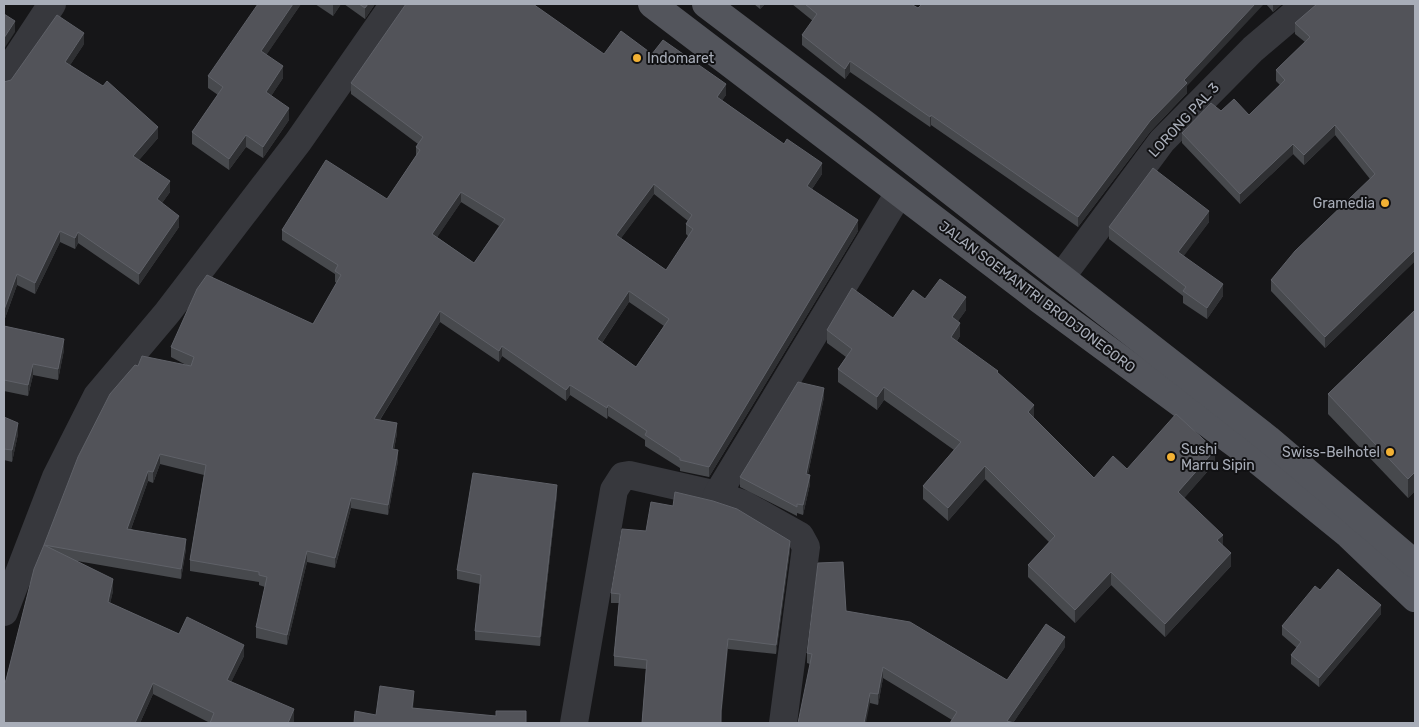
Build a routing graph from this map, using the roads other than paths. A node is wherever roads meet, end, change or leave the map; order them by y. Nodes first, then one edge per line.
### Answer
1 (52, 4) edge
2 (394, 4) edge
3 (652, 4) edge
4 (706, 4) edge
5 (1306, 4) edge
6 (4, 77) edge
7 (866, 125) junction
8 (843, 150) junction
9 (899, 193) junction
10 (1062, 276) junction
11 (717, 495) junction
12 (1415, 564) edge
13 (1415, 598) edge
14 (4, 612) edge
15 (574, 723) edge
16 (783, 723) edge

1 - 6 street
2 - 14 street
3 - 8 main road, JALAN SOEMANTRI BRODJONEGORO
4 - 7 main road
5 - 10 street, LORONG PAL 3
7 - 8 main road
7 - 10 main road
8 - 9 main road, JALAN SOEMANTRI BRODJONEGORO
9 - 11 street
9 - 13 main road, JALAN SOEMANTRI BRODJONEGORO
10 - 12 main road
11 - 15 street
11 - 16 street

